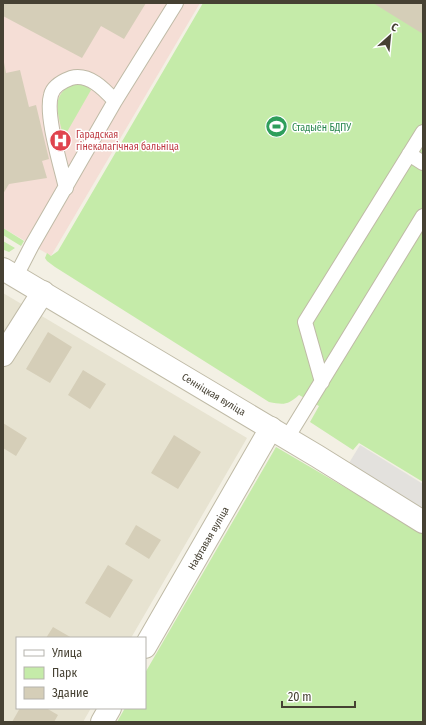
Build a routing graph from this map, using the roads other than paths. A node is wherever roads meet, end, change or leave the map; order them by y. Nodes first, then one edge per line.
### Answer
1 (176, 3) edge
2 (115, 101) junction
3 (423, 132) edge
4 (409, 154) junction
5 (423, 163) edge
6 (66, 188) junction
7 (423, 216) edge
8 (10, 272) edge
9 (43, 292) junction
10 (3, 355) edge
11 (322, 382) junction
12 (279, 433) junction
13 (423, 522) edge
14 (146, 645) edge
15 (109, 709) edge
16 (102, 722) edge

1 - 2 lane
2 - 6 lane
2 - 6 lane
3 - 4 lane
4 - 5 lane
4 - 11 lane
6 - 8 lane
7 - 11 lane
8 - 9 street, Сенніцкая вуліца
9 - 10 street
9 - 12 street, Сенніцкая вуліца
11 - 12 lane
12 - 13 street, Сенніцкая вуліца
12 - 14 street, Нафтавая вуліца
15 - 16 street

